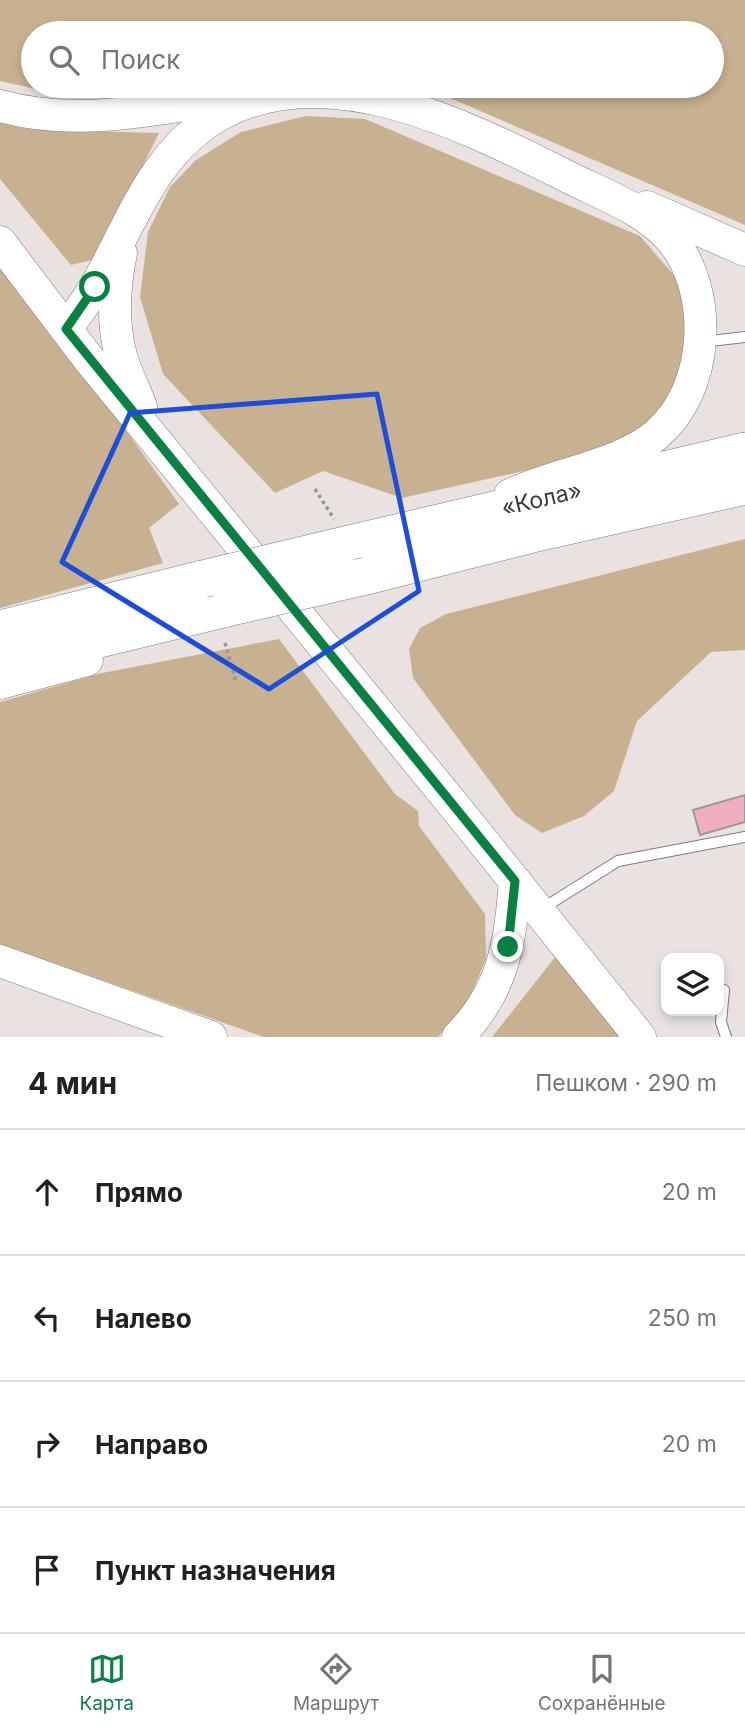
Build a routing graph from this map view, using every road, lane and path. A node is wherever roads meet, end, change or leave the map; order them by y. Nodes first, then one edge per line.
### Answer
1 (230, 98) edge
2 (261, 98) edge
3 (370, 98) edge
4 (0, 106) edge
5 (564, 176) junction
6 (128, 221) junction
7 (0, 242) edge
8 (745, 250) edge
9 (66, 329) junction
10 (745, 337) edge
11 (699, 342) junction
12 (152, 434) junction
13 (745, 451) edge
14 (745, 486) edge
15 (315, 489) dead end
16 (471, 514) junction
17 (337, 533) junction
18 (226, 626) junction
19 (0, 629) edge
20 (0, 663) edge
21 (236, 682) dead end
22 (0, 683) edge
23 (745, 837) edge
24 (515, 881) junction
25 (539, 911) junction
26 (2, 961) edge
27 (722, 1016) edge
28 (211, 1037) edge
29 (458, 1037) edge
30 (640, 1037) edge
31 (726, 1037) edge

1 - 4 main road
2 - 6 main road
3 - 5 main road
5 - 8 main road
5 - 11 main road
6 - 9 main road
6 - 12 main road
7 - 9 main road
9 - 12 main road
10 - 11 lane
11 - 16 main road
12 - 24 main road
13 - 16 highway, «Кола»
14 - 18 highway, «Кола», bridge
15 - 17 path
16 - 17 highway, «Кола»
17 - 19 highway, «Кола», bridge
18 - 20 highway
18 - 21 path
18 - 22 main road
23 - 25 lane
24 - 25 main road
24 - 29 main road
25 - 30 main road
26 - 28 main road
27 - 31 lane

